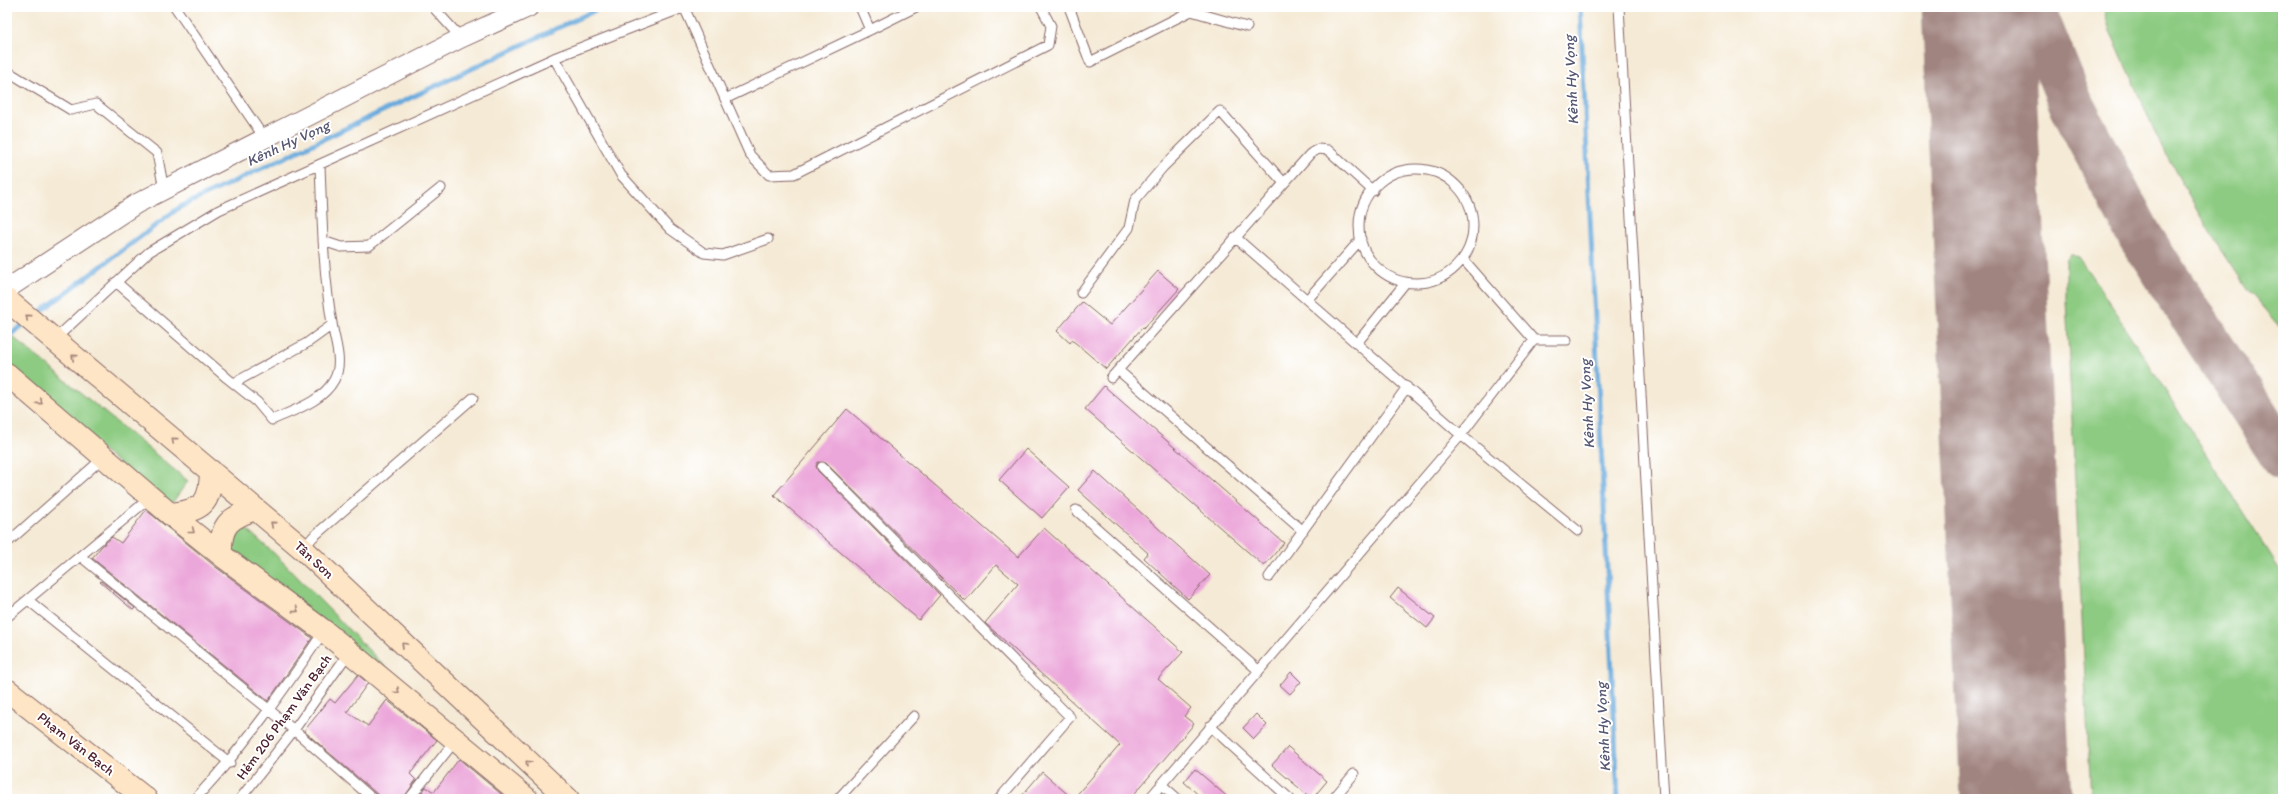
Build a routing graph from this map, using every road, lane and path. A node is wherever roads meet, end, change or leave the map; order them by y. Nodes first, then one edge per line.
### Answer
1 (175, 7) edge
2 (433, 7) edge
3 (529, 7) edge
4 (684, 7) edge
5 (860, 7) edge
6 (916, 7) edge
7 (1041, 7) edge
8 (1069, 7) edge
9 (1619, 7) edge
10 (1247, 27) dead end
11 (870, 30) junction
12 (461, 38) junction
13 (554, 58) junction
14 (7, 71) edge
15 (725, 99) junction
16 (266, 138) junction
17 (320, 165) junction
18 (1284, 183) junction
19 (442, 188) dead end
20 (164, 190) junction
21 (1372, 191) junction
22 (1235, 237) junction
23 (768, 239) dead end
24 (1361, 239) junction
25 (323, 241) junction
26 (1463, 259) junction
27 (116, 282) junction
28 (1406, 282) junction
29 (7, 289) edge
30 (1081, 293) dead end
31 (7, 300) edge
32 (1307, 300) junction
33 (332, 326) junction
34 (52, 338) junction
35 (1534, 340) junction
36 (1567, 340) dead end
37 (1357, 343) junction
38 (1118, 370) junction
39 (8, 377) edge
40 (1111, 378) dead end
41 (234, 383) junction
42 (1407, 387) junction
43 (473, 398) dead end
44 (1461, 435) junction
45 (104, 457) junction
46 (822, 467) dead end
47 (211, 471) junction
48 (151, 497) junction
49 (255, 509) junction
50 (1076, 510) dead end
51 (170, 514) junction
52 (1303, 531) junction
53 (1578, 531) dead end
54 (7, 543) edge
55 (303, 549) junction
56 (221, 553) junction
57 (80, 556) junction
58 (1269, 577) dead end
59 (28, 600) junction
60 (7, 617) edge
61 (324, 631) junction
62 (350, 651) junction
63 (1258, 670) junction
64 (7, 690) edge
65 (270, 711) junction
66 (914, 716) dead end
67 (1210, 726) junction
68 (294, 730) junction
69 (456, 741) junction
70 (230, 763) junction
71 (1354, 774) dead end
72 (1161, 784) junction
73 (557, 794) edge
74 (146, 799) edge
75 (196, 799) edge
76 (240, 799) edge
77 (373, 799) edge
78 (409, 799) edge
79 (528, 799) edge
80 (838, 799) edge
81 (999, 799) edge
82 (1149, 799) edge
83 (1178, 799) edge
84 (1290, 799) edge
85 (1333, 799) edge
86 (1664, 799) edge

1 - 16 lane
2 - 12 lane
3 - 12 street
4 - 13 lane
4 - 15 lane
5 - 11 lane
6 - 11 lane
7 - 15 lane
8 - 10 lane
9 - 86 lane
11 - 15 lane
12 - 16 street
13 - 17 lane
13 - 23 lane
14 - 20 lane
16 - 20 street
17 - 25 lane
17 - 27 lane
18 - 21 lane
18 - 22 lane
18 - 30 lane
19 - 25 lane
20 - 29 street
21 - 24 lane
21 - 26 lane
22 - 32 lane
22 - 38 lane
24 - 28 lane
24 - 32 lane
25 - 33 lane
26 - 28 lane
26 - 35 lane
27 - 34 lane
27 - 41 lane
28 - 37 lane
34 -> 31 street, Tân Sơn
32 - 37 lane
33 - 41 lane
33 - 41 lane
47 -> 34 street, Tân Sơn
35 - 36 lane
35 - 44 lane
37 - 42 lane
38 - 40 lane
38 - 52 lane
39 -> 45 street
42 - 44 lane
42 - 52 lane
43 - 55 lane
44 - 53 lane
44 - 63 lane
45 - 48 street
45 - 54 lane
46 - 81 lane
47 - 49 street, Tân Sơn
47 - 51 street
48 - 51 street
48 - 57 lane
55 -> 49 street, Tân Sơn
49 - 56 street
50 - 63 lane
51 -> 56 street
52 - 58 lane
73 -> 55 street, Tân Sơn
56 -> 61 street
57 - 59 lane
57 - 65 lane
59 - 60 lane
59 - 70 lane
61 - 62 street
61 - 65 lane
62 - 68 lane, Hẻm 206 Phạm Văn Bạch
62 -> 69 street
63 - 67 lane
64 - 74 street, Phạm Văn Bạch
65 - 68 lane
65 - 70 lane
66 - 80 lane
67 - 72 lane
67 - 84 lane
68 - 76 lane, Hẻm 206 Phạm Văn Bạch
68 - 77 lane
69 - 78 lane
69 - 79 street
70 - 75 lane
71 - 85 lane
72 - 82 lane
72 - 83 lane

